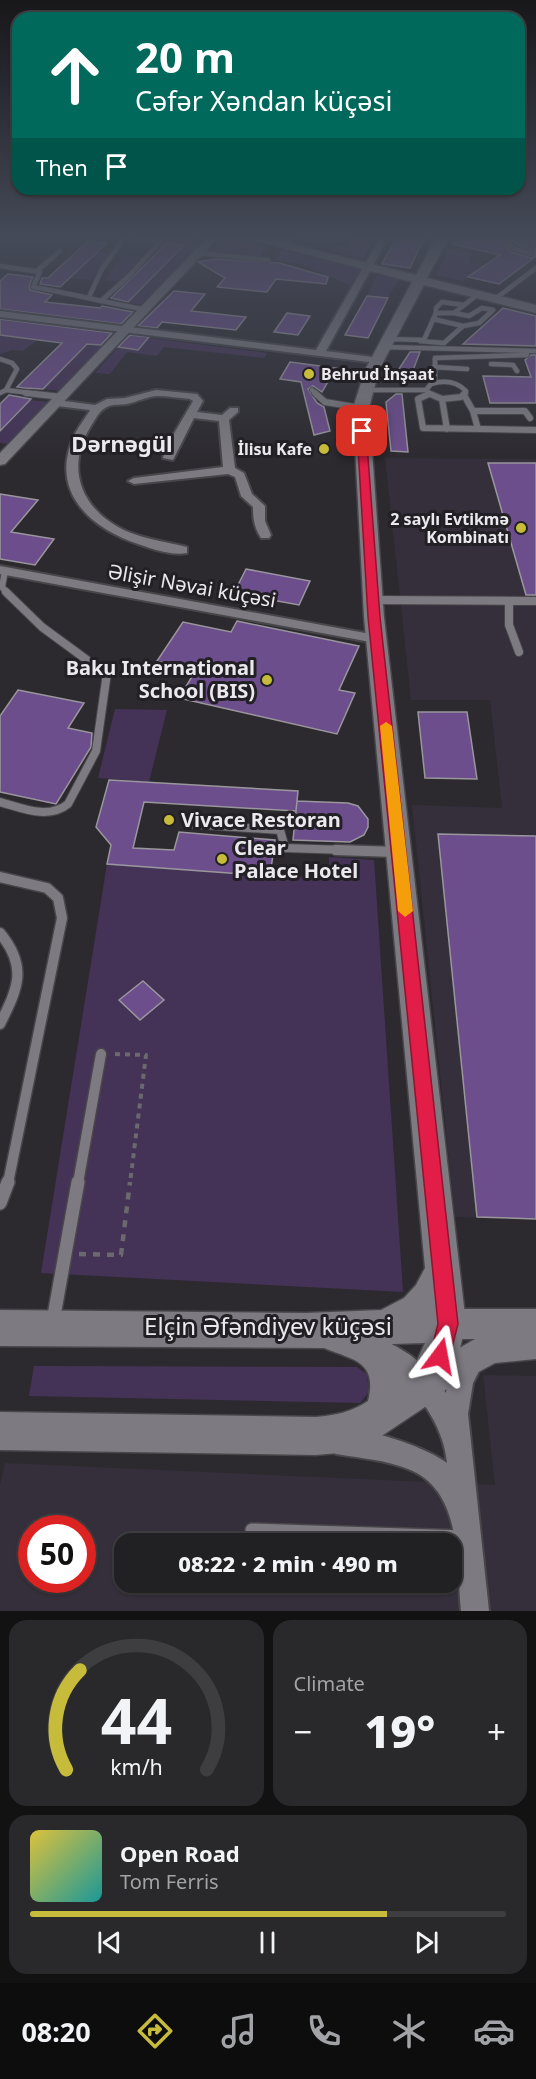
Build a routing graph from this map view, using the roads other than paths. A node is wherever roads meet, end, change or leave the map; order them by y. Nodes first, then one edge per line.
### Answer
1 (139, 313) edge
2 (341, 313) edge
3 (402, 313) edge
4 (436, 313) edge
5 (454, 313) edge
6 (474, 313) edge
7 (489, 313) edge
8 (0, 314) edge
9 (433, 319) junction
10 (463, 326) junction
11 (124, 329) junction
12 (420, 341) junction
13 (383, 349) junction
14 (536, 351) edge
15 (320, 352) junction
16 (536, 355) edge
17 (466, 358) junction
18 (0, 359) edge
19 (490, 361) junction
20 (434, 367) junction
21 (466, 369) junction
22 (517, 371) dead end
23 (493, 372) dead end
24 (435, 382) junction
25 (462, 386) junction
26 (312, 390) dead end
27 (365, 390) junction
28 (3, 392) edge
29 (427, 392) junction
30 (464, 395) junction
31 (442, 399) junction
32 (59, 400) junction
33 (97, 408) junction
34 (361, 408) junction
35 (234, 410) dead end
36 (473, 411) junction
37 (189, 414) junction
38 (530, 418) dead end
39 (224, 419) junction
40 (447, 429) junction
41 (478, 429) junction
42 (536, 430) edge
43 (5, 450) edge
44 (169, 458) dead end
45 (0, 461) edge
46 (229, 470) junction
47 (135, 481) dead end
48 (264, 535) dead end
49 (183, 550) dead end
50 (2, 570) edge
51 (373, 600) junction
52 (509, 601) junction
53 (536, 601) edge
54 (376, 639) junction
55 (519, 652) dead end
56 (87, 660) dead end
57 (107, 673) dead end
58 (0, 802) edge
59 (189, 824) dead end
60 (399, 852) junction
61 (0, 877) edge
62 (0, 933) edge
63 (0, 1024) edge
64 (101, 1054) road end
65 (0, 1203) edge
66 (441, 1270) junction
67 (448, 1324) junction
68 (536, 1324) edge
69 (52, 1327) junction
70 (0, 1328) edge
71 (366, 1336) junction
72 (536, 1343) edge
73 (478, 1353) junction
74 (424, 1386) junction
75 (382, 1415) junction
76 (0, 1431) edge
77 (316, 1436) junction
78 (459, 1459) junction
79 (252, 1530) dead end
80 (468, 1537) junction
81 (475, 1611) edge

1 - 11 street
2 - 15 street
3 - 13 main road
4 - 9 lane
5 - 6 lane
7 - 10 lane
8 - 11 street
9 - 10 lane
9 - 12 lane
10 - 12 lane
11 - 15 street
11 - 32 street
12 - 13 lane
13 - 14 lane
13 - 15 street
13 - 27 main road
16 - 19 lane
17 - 19 lane
17 - 20 lane
17 - 21 lane
18 - 28 lane
19 - 22 lane
19 - 23 lane
20 - 21 lane
20 - 24 lane
21 - 25 lane
24 - 25 lane
24 - 29 lane
25 - 30 lane
26 - 34 lane
27 - 29 lane
27 - 34 main road
28 - 32 lane
29 - 31 lane
29 - 40 lane
30 - 31 lane
30 - 36 lane
31 - 40 lane
32 - 33 street
32 - 43 street
33 - 37 street
33 - 49 street
34 - 51 main road
35 - 39 street
36 - 38 lane
36 - 41 lane
37 - 39 street
37 - 44 street
39 - 46 street
40 - 41 lane
41 - 42 lane
43 - 45 street
46 - 47 street
46 - 48 street
50 - 54 street, Əlişir Nəvai küçəsi
50 - 56 lane
51 - 52 lane
51 - 54 main road
52 - 53 lane
52 - 55 lane
54 - 60 main road
57 - 58 lane
59 - 60 lane
60 - 66 main road
61 - 65 lane
62 - 63 lane
64 - 69 lane
66 - 67 main road
66 - 71 main road
67 - 68 street, Elçin Əfəndiyev küçəsi
67 - 71 main road, Elçin Əfəndiyev küçəsi
67 - 74 main road
69 - 70 main road, Elçin Əfəndiyev küçəsi
69 - 71 main road, Elçin Əfəndiyev küçəsi
71 - 74 street
71 - 75 main road
72 - 73 street
73 - 74 street
73 - 78 street
74 - 75 main road
74 - 78 street
75 - 77 main road
76 - 77 main road
77 - 80 street
78 - 80 street
79 - 80 lane
80 - 81 street

